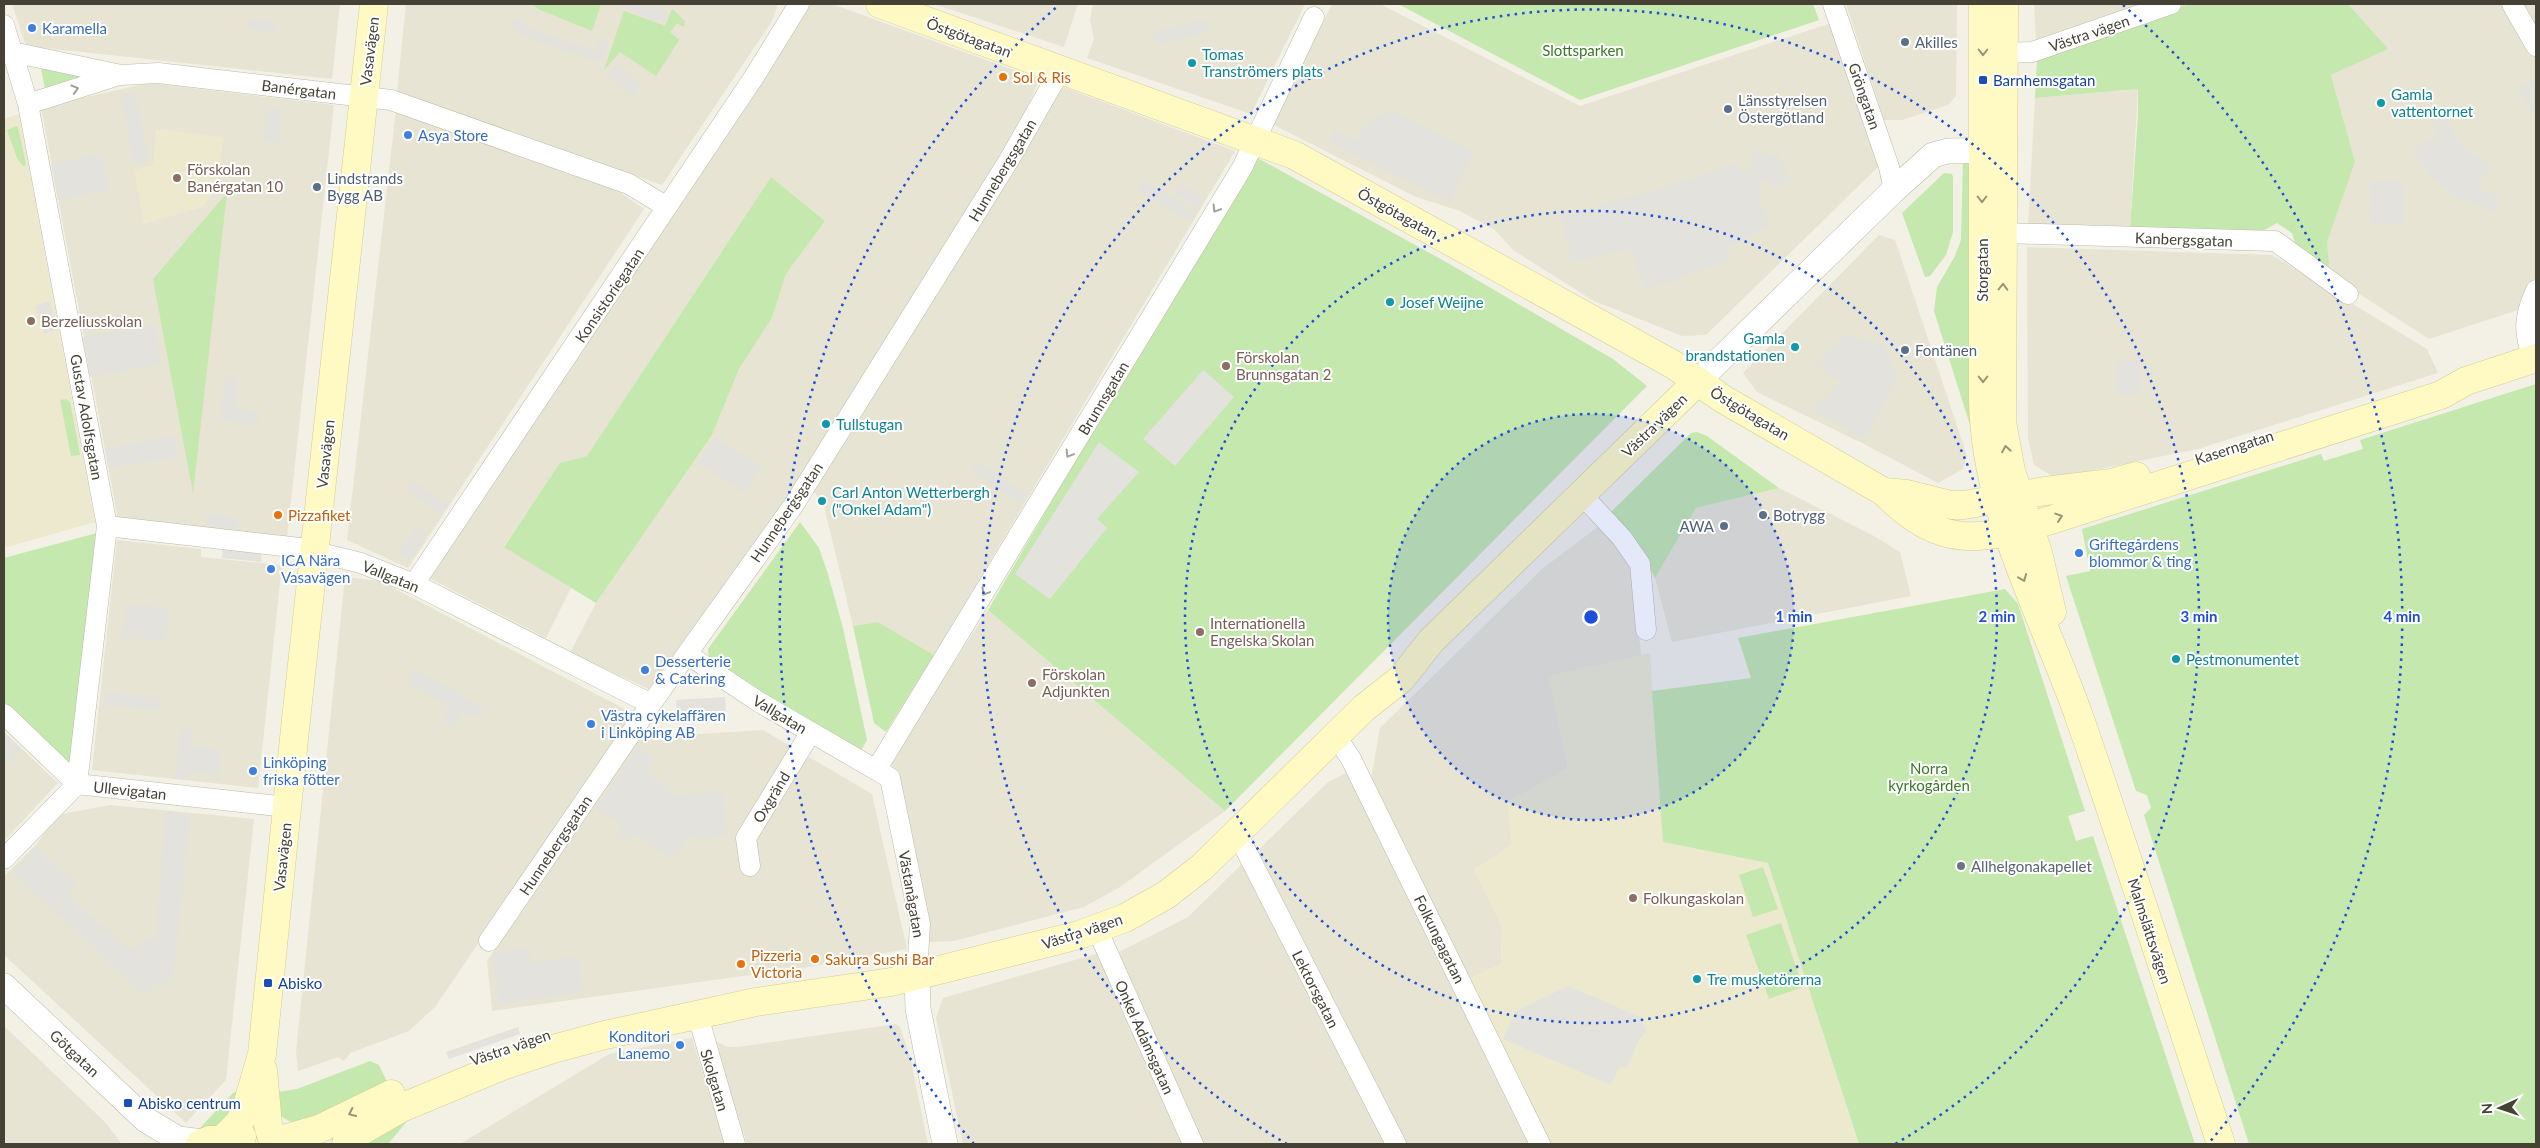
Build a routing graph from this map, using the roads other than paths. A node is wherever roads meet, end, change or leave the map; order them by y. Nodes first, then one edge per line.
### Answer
1 (374, 4) edge
2 (799, 4) edge
3 (880, 4) edge
4 (1833, 4) edge
5 (1983, 4) edge
6 (2004, 4) edge
7 (2171, 4) edge
8 (2512, 4) edge
9 (1314, 17) dead end
10 (4, 25) edge
11 (2536, 46) edge
12 (12, 52) junction
13 (2004, 53) junction
14 (1061, 69) junction
15 (121, 75) junction
16 (364, 96) junction
17 (28, 104) junction
18 (1255, 139) junction
19 (1993, 150) junction
20 (1894, 190) junction
21 (667, 207) junction
22 (2004, 234) junction
23 (2536, 290) edge
24 (2348, 294) dead end
25 (2534, 359) edge
26 (1698, 381) junction
27 (2466, 381) junction
28 (1884, 492) junction
29 (1582, 495) junction
30 (2013, 513) junction
31 (107, 526) junction
32 (315, 550) junction
33 (414, 584) junction
34 (1646, 630) dead end
35 (687, 654) junction
36 (651, 704) junction
37 (4, 714) edge
38 (811, 732) junction
39 (1336, 736) junction
40 (876, 770) junction
41 (77, 784) junction
42 (287, 807) junction
43 (1237, 833) junction
44 (4, 859) edge
45 (750, 866) dead end
46 (1098, 929) junction
47 (489, 941) dead end
48 (917, 975) junction
49 (4, 986) edge
50 (756, 1002) junction
51 (698, 1016) junction
52 (262, 1054) junction
53 (146, 1120) junction
54 (209, 1142) edge
55 (277, 1142) edge
56 (157, 1144) edge
57 (346, 1144) edge
58 (735, 1144) edge
59 (945, 1144) edge
60 (1193, 1144) edge
61 (1396, 1144) edge
62 (1540, 1144) edge
63 (2221, 1144) edge

1 - 16 main road, Vasavägen
2 - 21 street, Konsistoriegatan
3 - 14 main road, Östgötagatan
4 - 20 street, Gröngatan
5 -> 19 main road, Storgatan
6 - 13 main road, Storgatan
7 - 13 street, Västra vägen
8 - 11 street
9 - 18 street, Brunnsgatan
10 - 12 street, Gustav Adolfsgatan
12 - 15 street, Banérgatan
12 - 17 street, Gustav Adolfsgatan
13 - 19 main road, Storgatan
14 - 18 main road, Östgötagatan
14 - 35 street, Hunnebergsgatan
15 - 16 street, Banérgatan
17 -> 15 street, Banérgatan
16 - 21 street, Banérgatan
16 - 32 main road, Vasavägen
17 - 31 street, Gustav Adolfsgatan
18 - 26 main road, Östgötagatan
18 -> 40 street, Brunnsgatan
19 - 20 street, Västra vägen
19 - 22 main road, Storgatan
19 -> 30 main road, Storgatan
20 - 26 street, Västra vägen
21 - 33 street, Konsistoriegatan
22 - 24 street, Kanbergsgatan
30 -> 22 main road, Storgatan
23 - 25 street
25 - 27 main road, Kaserngatan
26 - 28 main road, Östgötagatan
26 - 29 main road, Västra vägen
30 -> 27 main road, Kaserngatan
27 - 30 main road, Kaserngatan
28 - 30 main road, Östgötagatan
28 - 30 main road, Östgötagatan
29 - 34 street
29 - 39 main road, Västra vägen
30 - 63 main road, Malmslättsvägen
31 - 32 street, Vallgatan
31 - 41 street, Gustav Adolfsgatan
32 - 33 street, Vallgatan
32 - 42 main road, Vasavägen
33 - 36 street, Vallgatan
35 - 36 street, Hunnebergsgatan
35 - 38 street, Vallgatan
36 - 47 street, Hunnebergsgatan
37 - 41 street
38 - 40 street, Vallgatan
38 - 45 street, Oxgränd
39 - 43 main road, Västra vägen
39 - 62 street, Folkungagatan
40 - 48 street, Västanågatan
41 - 42 street, Ullevigatan
41 - 44 street, Ullevigatan
42 - 52 main road, Vasavägen
43 - 46 main road, Västra vägen
43 - 61 street, Lektorsgatan
46 - 48 main road, Västra vägen
46 - 60 street, Onkel Adamsgatan
48 - 50 main road, Västra vägen
48 - 59 street, Västanågatan
49 - 53 street, Götgatan
50 - 51 main road, Västra vägen
50 -> 55 main road, Västra vägen
51 - 57 main road, Västra vägen
51 - 58 street, Skolgatan
52 - 54 main road, Vasavägen
52 - 55 main road, Vasavägen
53 - 54 street, Götgatan
53 - 56 street, Götgatan
54 - 55 main road

